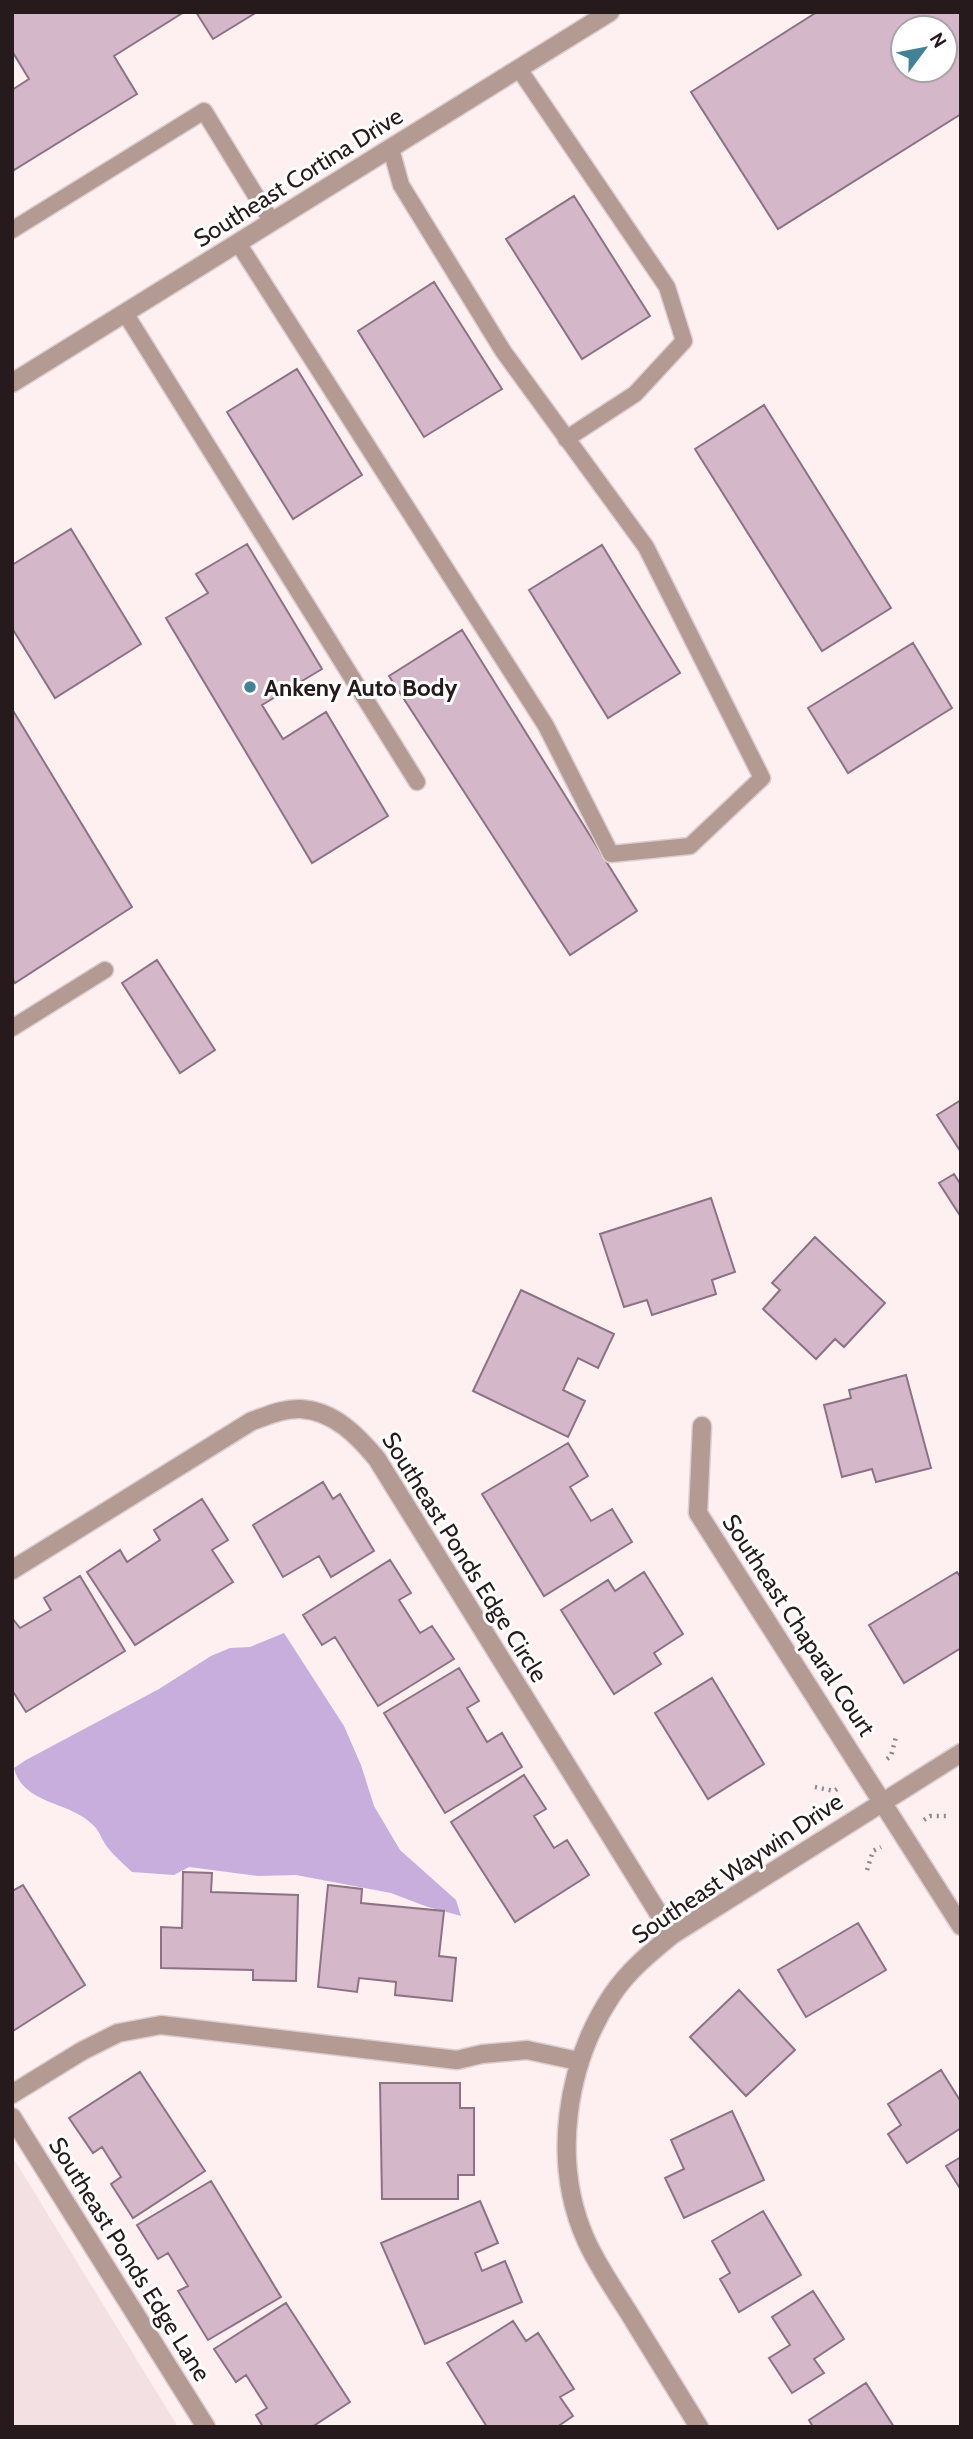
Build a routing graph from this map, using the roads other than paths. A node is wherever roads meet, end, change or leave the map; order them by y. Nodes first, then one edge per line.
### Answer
1 (610, 12) edge
2 (519, 69) junction
3 (391, 149) junction
4 (271, 222) junction
5 (12, 230) edge
6 (238, 243) junction
7 (125, 313) junction
8 (12, 383) edge
9 (566, 439) junction
10 (417, 782) dead end
11 (105, 970) dead end
12 (12, 1028) edge
13 (702, 1426) dead end
14 (12, 1570) edge
15 (961, 1753) edge
16 (883, 1801) junction
17 (961, 1926) edge
18 (672, 1935) junction
19 (579, 2061) junction
20 (12, 2094) edge
21 (12, 2118) edge
22 (206, 2427) edge
23 (699, 2427) edge

1 - 2 street, Southeast Cortina Drive
2 - 3 street, Southeast Cortina Drive
2 - 9 lane
3 - 4 street, Southeast Cortina Drive
3 - 9 lane
4 - 5 lane
4 - 6 street, Southeast Cortina Drive
6 - 7 street, Southeast Cortina Drive
6 - 9 lane
7 - 8 street, Southeast Cortina Drive
7 - 10 lane
11 - 12 lane
13 - 16 street, Southeast Chaparal Court
14 - 18 street, Southeast Ponds Edge Circle
15 - 16 street, Southeast Waywin Drive
16 - 17 street, Southeast Chaparal Court
16 - 18 street, Southeast Waywin Drive
18 - 19 street, Southeast Waywin Drive
19 - 20 street
19 - 23 street, Southeast Waywin Drive
21 - 22 street, Southeast Ponds Edge Lane

